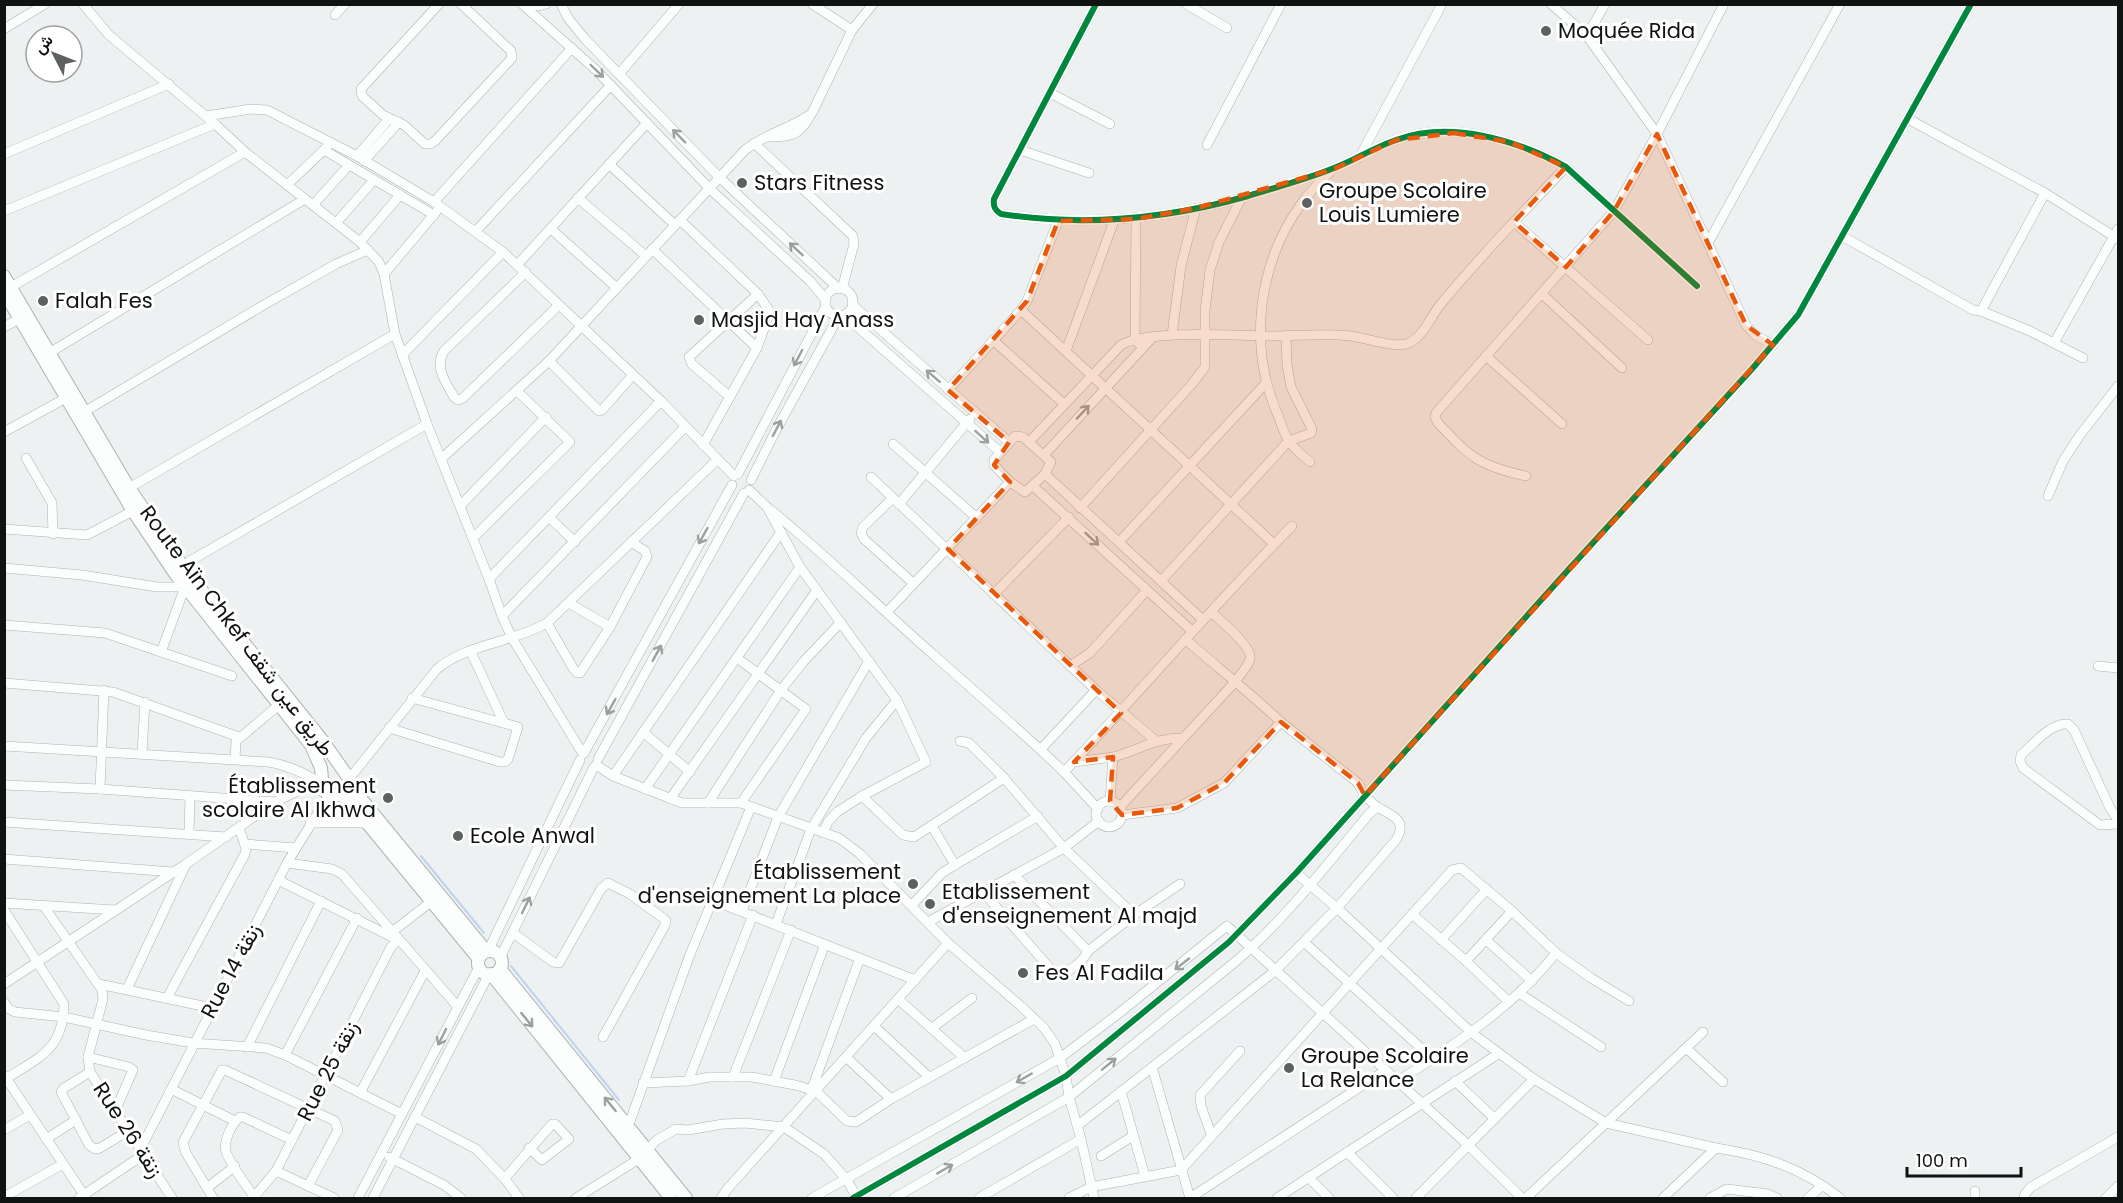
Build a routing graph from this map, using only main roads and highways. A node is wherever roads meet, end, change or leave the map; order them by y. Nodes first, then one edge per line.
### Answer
1 (7, 285) edge
2 (180, 571) junction
3 (189, 583) junction
4 (347, 777) junction
5 (327, 787) junction
6 (489, 963) junction
7 (643, 1154) junction
8 (671, 1198) edge
9 (686, 1198) edge

1 - 2 main road, Route Aïn Chkef طريق عين شقف
1 - 2 main road, Route Aïn Chkef طريق عين شقف
2 - 3 main road, Route Aïn Chkef طريق عين شقف
3 - 4 main road, Route Aïn Chkef طريق عين شقف
3 - 5 main road, Route Aïn Chkef طريق عين شقف
4 - 5 main road
4 - 5 main road
4 - 6 main road, Route Aïn Chkef طريق عين شقف
5 - 6 main road, Route Aïn Chkef طريق عين شقف
6 -> 7 main road, Route Aïn Chkef طريق عين شقف
7 -> 6 main road, Route Aïn Chkef طريق عين شقف
7 - 8 main road, Route Aïn Chkef طريق عين شقف
7 - 9 main road, Route Aïn Chkef طريق عين شقف

